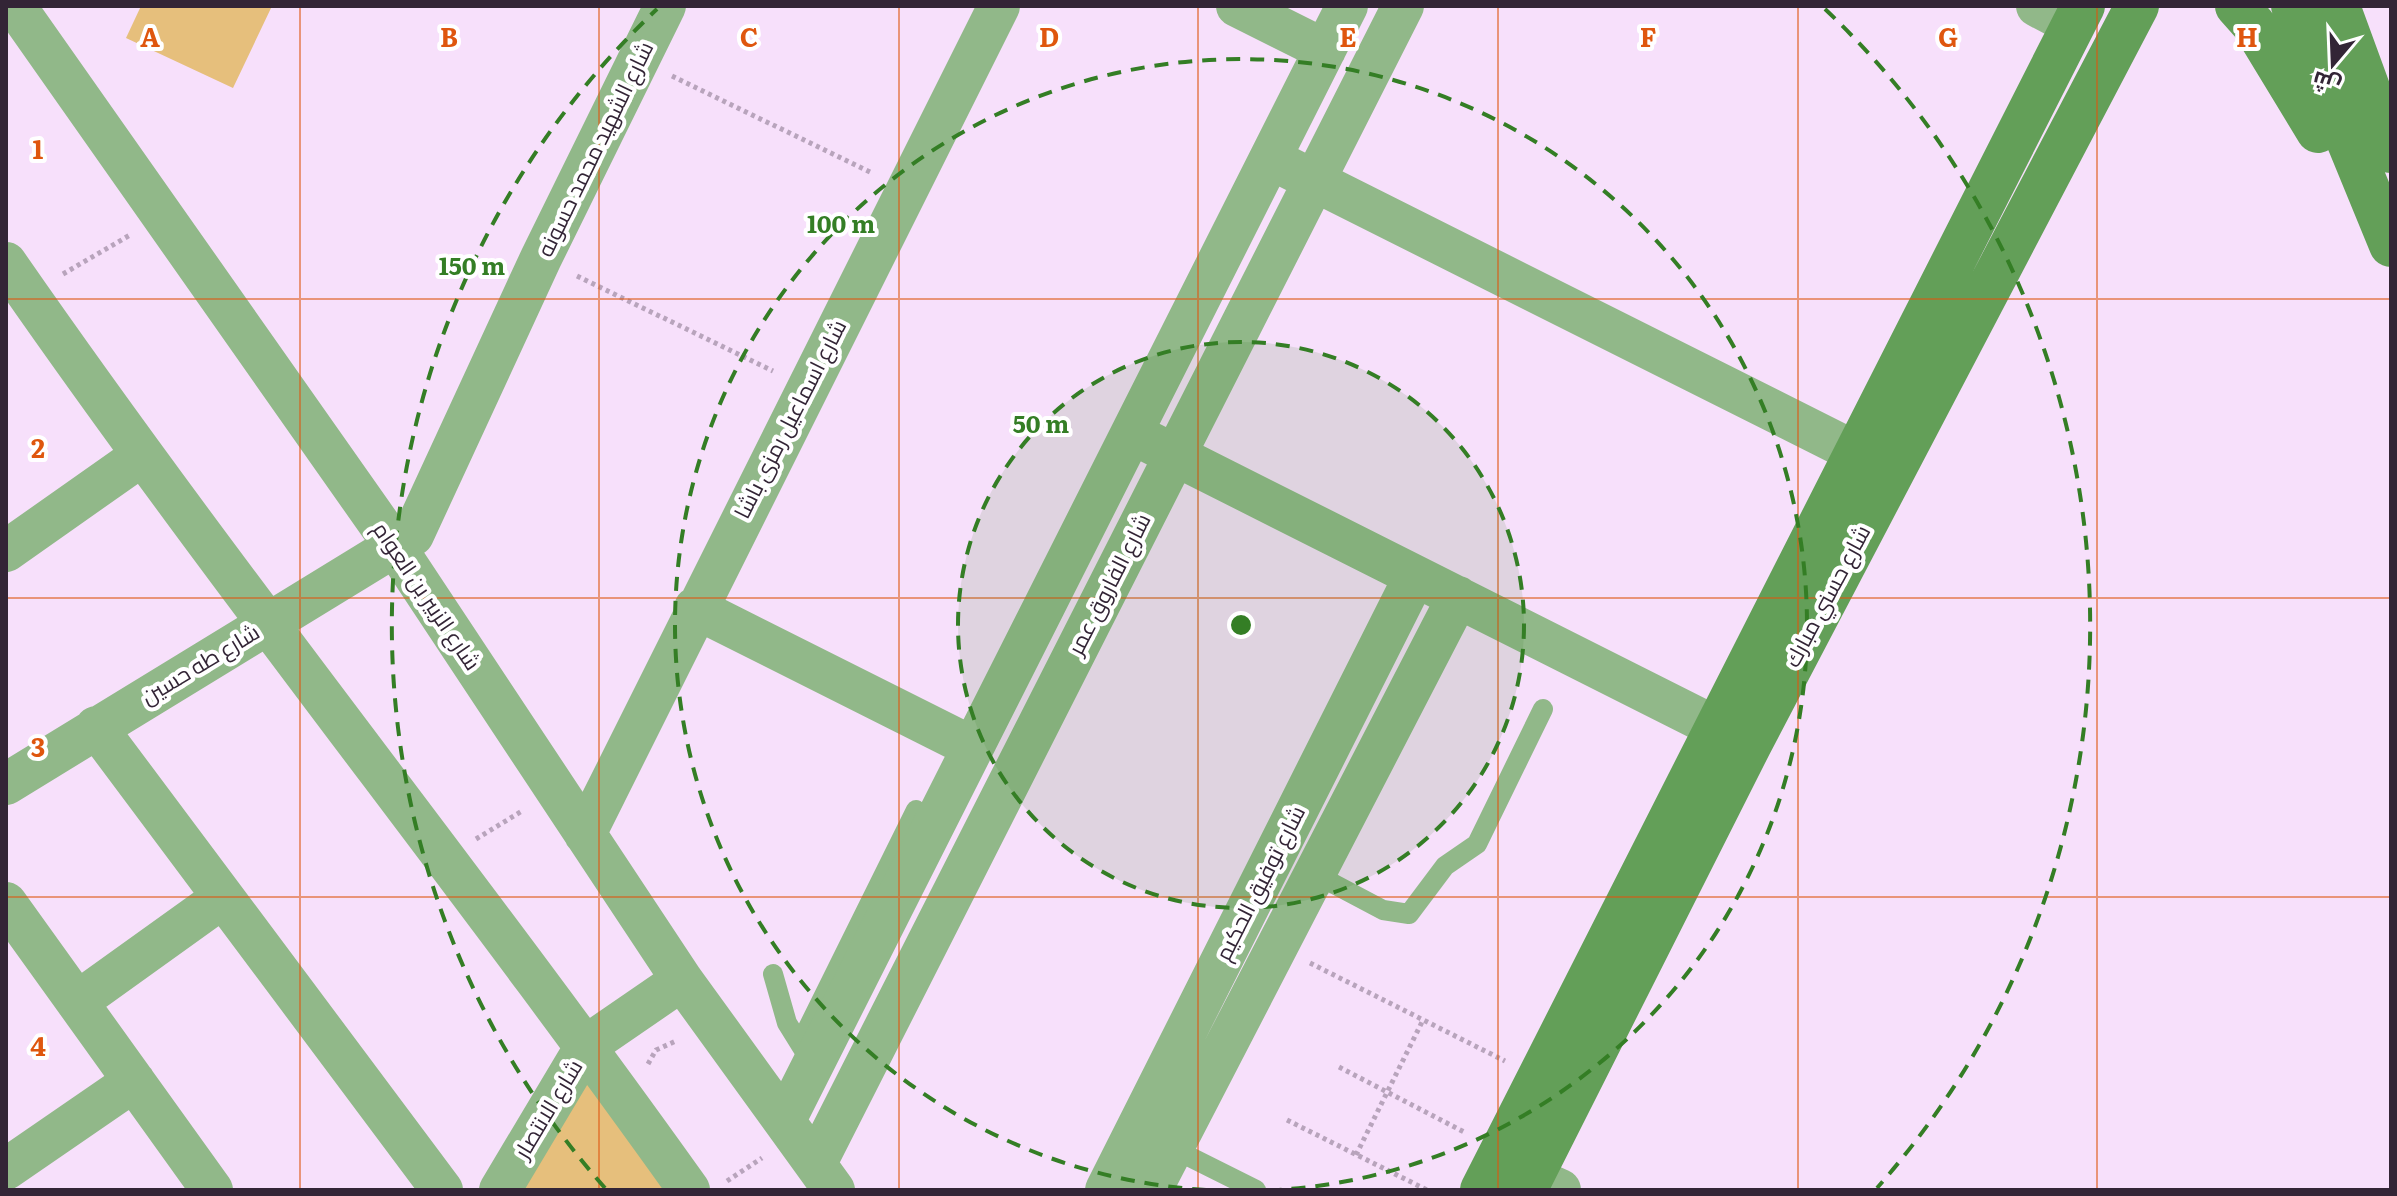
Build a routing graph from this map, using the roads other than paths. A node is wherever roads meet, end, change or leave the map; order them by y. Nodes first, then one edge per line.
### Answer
1 (665, 6) edge
2 (999, 6) edge
3 (1237, 6) edge
4 (1347, 6) edge
5 (1403, 6) edge
6 (2137, 6) edge
7 (2237, 6) edge
8 (2293, 6) edge
9 (2338, 6) edge
10 (2064, 12) edge
11 (32, 15) edge
12 (1325, 50) junction
13 (2391, 151) edge
14 (1270, 158) junction
15 (1314, 180) junction
16 (2384, 232) edge
17 (13, 289) edge
18 (1132, 434) junction
19 (1855, 452) junction
20 (1175, 455) junction
21 (141, 456) junction
22 (394, 545) junction
23 (6, 551) edge
24 (1415, 576) junction
25 (1458, 597) junction
26 (695, 608) junction
27 (266, 623) junction
28 (1543, 709) dead end
29 (96, 727) junction
30 (1734, 736) junction
31 (972, 747) junction
32 (6, 784) edge
33 (916, 810) dead end
34 (585, 834) junction
35 (1279, 846) junction
36 (1316, 870) junction
37 (222, 898) junction
38 (6, 903) edge
39 (773, 974) dead end
40 (682, 980) junction
41 (77, 1002) junction
42 (586, 1046) junction
43 (808, 1054) junction
44 (134, 1081) junction
45 (808, 1152) edge
46 (1153, 1164) edge
47 (6, 1169) edge
48 (1530, 1177) edge
49 (212, 1190) edge
50 (442, 1190) edge
51 (500, 1190) edge
52 (689, 1190) edge
53 (1106, 1190) edge
54 (1256, 1190) edge
55 (1482, 1190) edge

1 - 22 street, شارع الشهيد محمد حسونه
2 - 26 street, شارع اسماعيل رمزى باشا
3 - 12 street
4 - 12 street
5 - 15 street, شارع الفاروق عمر
6 - 30 street, شارع حسني مبارك
7 - 16 street
8 - 16 street
9 - 13 street
10 - 19 street, شارع حسني مبارك
11 - 22 street, شارع الزبير بن العوام
12 - 14 street
14 - 15 street
14 - 18 street
15 - 19 street
15 - 20 street, شارع الفاروق عمر
17 - 21 street
18 - 20 street
18 - 31 street
19 - 30 street, شارع حسني مبارك
20 - 24 street
20 - 45 street, شارع الفاروق عمر
21 - 23 street
21 - 27 street
22 - 27 street, شارع طه حسين
22 - 34 street, شارع الزبير بن العوام
24 - 25 street
24 - 35 street, شارع توفيق الحكيم
25 - 30 street
25 - 36 street, شارع توفيق الحكيم
26 - 31 street
26 - 34 street, شارع اسماعيل رمزى باشا
27 - 29 street, شارع طه حسين
27 - 42 street
28 - 36 lane
29 - 32 street, شارع طه حسين
29 - 37 street
30 - 48 street, شارع حسني مبارك
30 - 48 street, شارع حسني مبارك
31 - 43 street
33 - 43 lane
34 - 40 street, شارع الزبير بن العوام
35 - 36 street
35 - 46 street, شارع توفيق الحكيم
36 - 46 street, شارع توفيق الحكيم
37 - 41 street
37 - 50 street
38 - 41 street
39 - 43 lane
40 - 42 street, شارع الانتصار
40 - 45 street, شارع الزبير بن العوام
41 - 44 street
42 - 51 street, شارع الانتصار
42 - 52 street
43 - 45 street
44 - 47 street
44 - 49 street
46 - 53 street, شارع توفيق الحكيم
46 - 54 lane
48 - 55 street, شارع حسني مبارك

